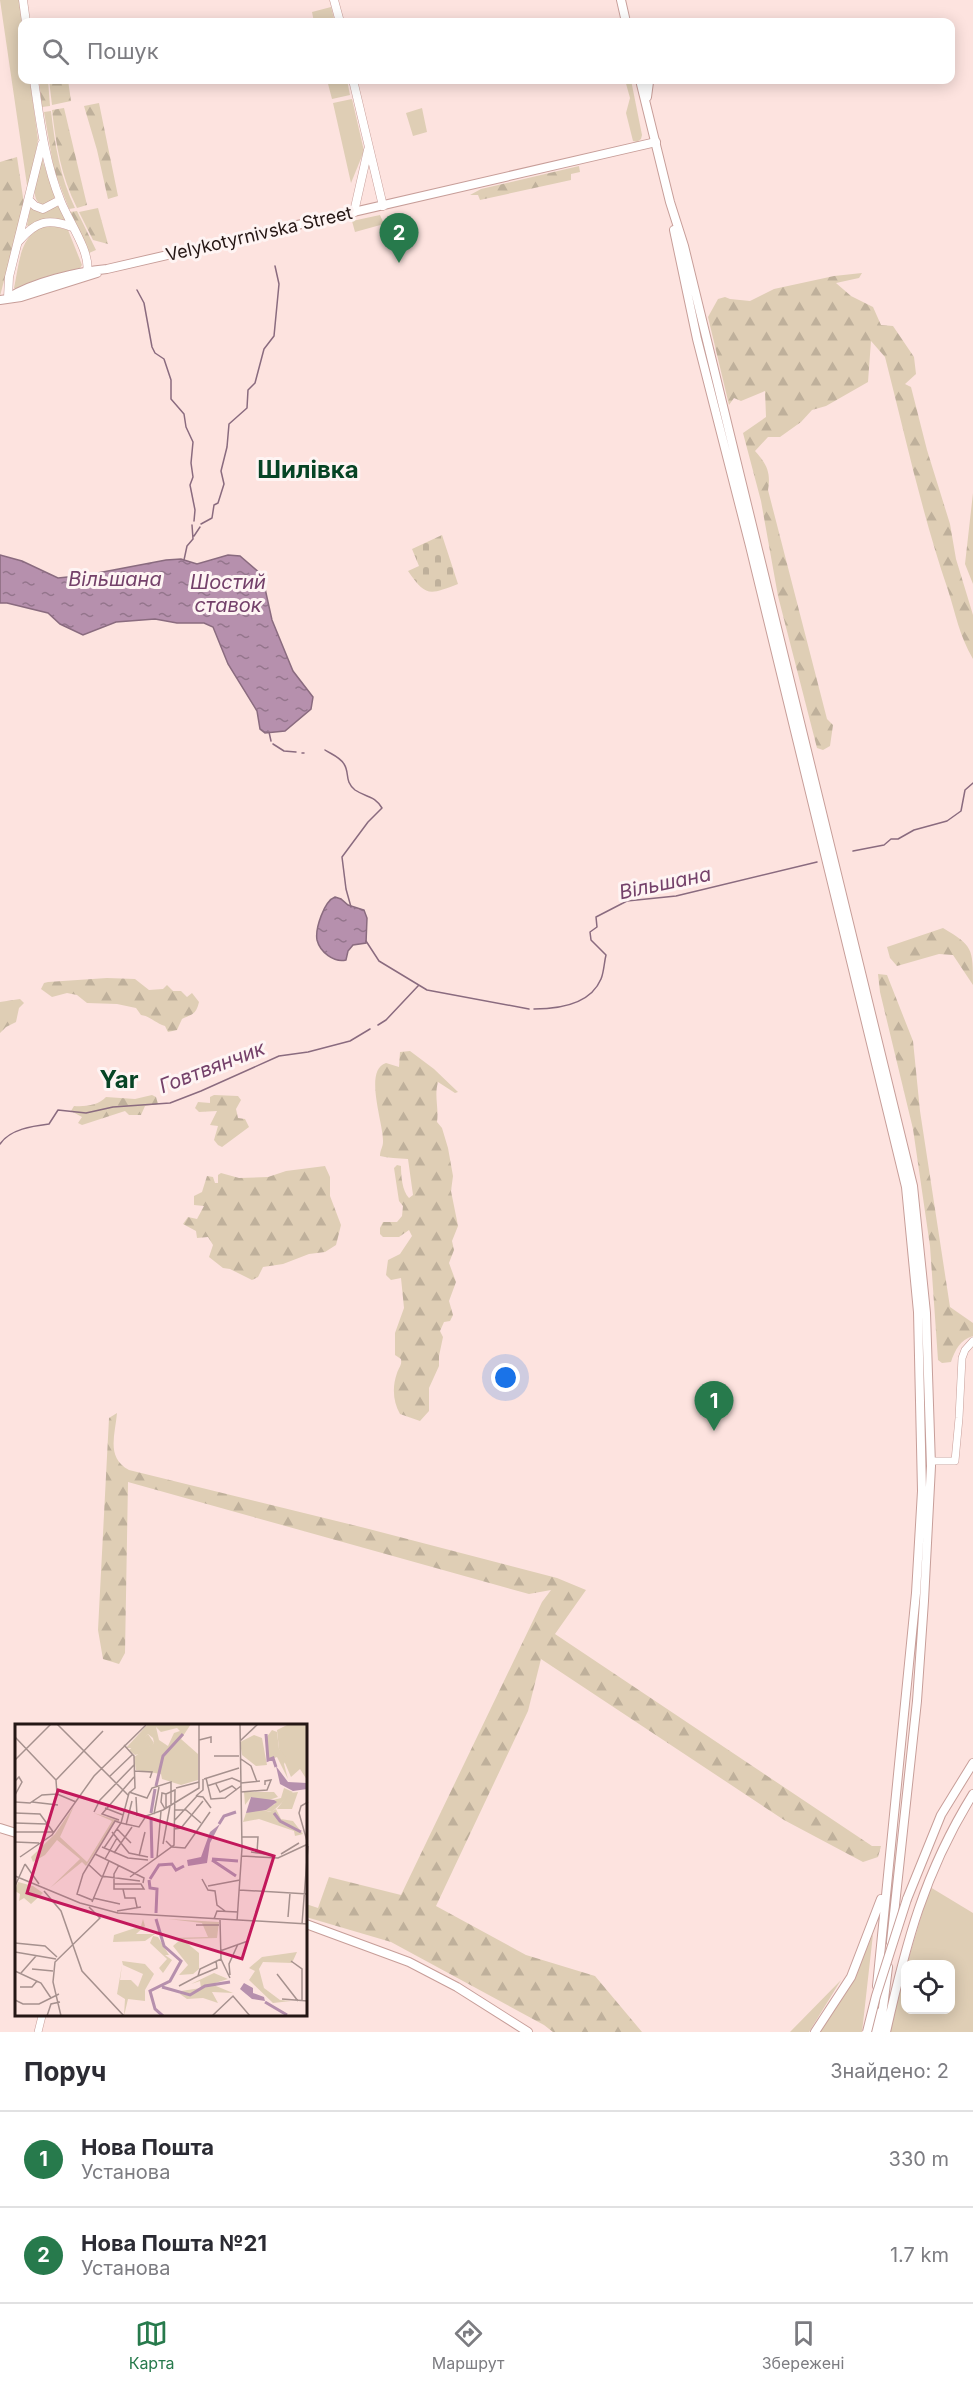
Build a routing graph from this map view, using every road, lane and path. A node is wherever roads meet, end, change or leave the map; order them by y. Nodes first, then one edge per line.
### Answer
1 (23, 0) edge
2 (334, 0) edge
3 (621, 0) edge
4 (25, 18) edge
5 (338, 18) edge
6 (625, 18) edge
7 (35, 84) edge
8 (354, 84) edge
9 (641, 84) edge
10 (649, 84) edge
11 (647, 106) junction
12 (656, 142) junction
13 (42, 143) junction
14 (369, 146) junction
15 (29, 200) junction
16 (60, 200) junction
17 (670, 202) junction
18 (383, 206) junction
19 (354, 213) junction
20 (72, 228) junction
21 (16, 245) junction
22 (86, 275) junction
23 (4, 299) edge
24 (973, 1341) edge
25 (931, 1461) junction
26 (973, 1763) edge
27 (973, 1794) edge
28 (0, 1828) edge
29 (15, 1833) edge
30 (887, 1884) junction
31 (308, 1925) edge
32 (42, 2017) edge
33 (38, 2032) edge
34 (528, 2032) edge
35 (815, 2032) edge
36 (867, 2032) edge
37 (873, 2032) edge
38 (880, 2032) edge
39 (886, 2032) edge

1 - 4 main road
2 - 5 main road
3 - 6 main road
7 - 13 main road
8 - 14 main road
9 - 11 main road
10 - 11 main road
11 - 12 main road
12 - 17 main road
12 - 18 main road, Velykotyrnivska Street
13 - 15 main road
13 - 16 main road
14 - 18 main road
14 - 19 main road
15 - 16 main road
15 - 21 main road
16 - 20 main road
17 - 25 main road
17 - 30 main road
18 - 19 main road, Velykotyrnivska Street
19 - 22 main road, Velykotyrnivska Street
20 - 21 main road
20 - 22 main road
21 - 23 main road
22 - 23 main road, Velykotyrnivska Street
24 - 25 street
25 - 38 main road
26 - 36 main road, bridge
27 - 39 main road
28 - 29 main road
30 - 35 main road
30 - 37 main road
31 - 34 main road
32 - 33 street

